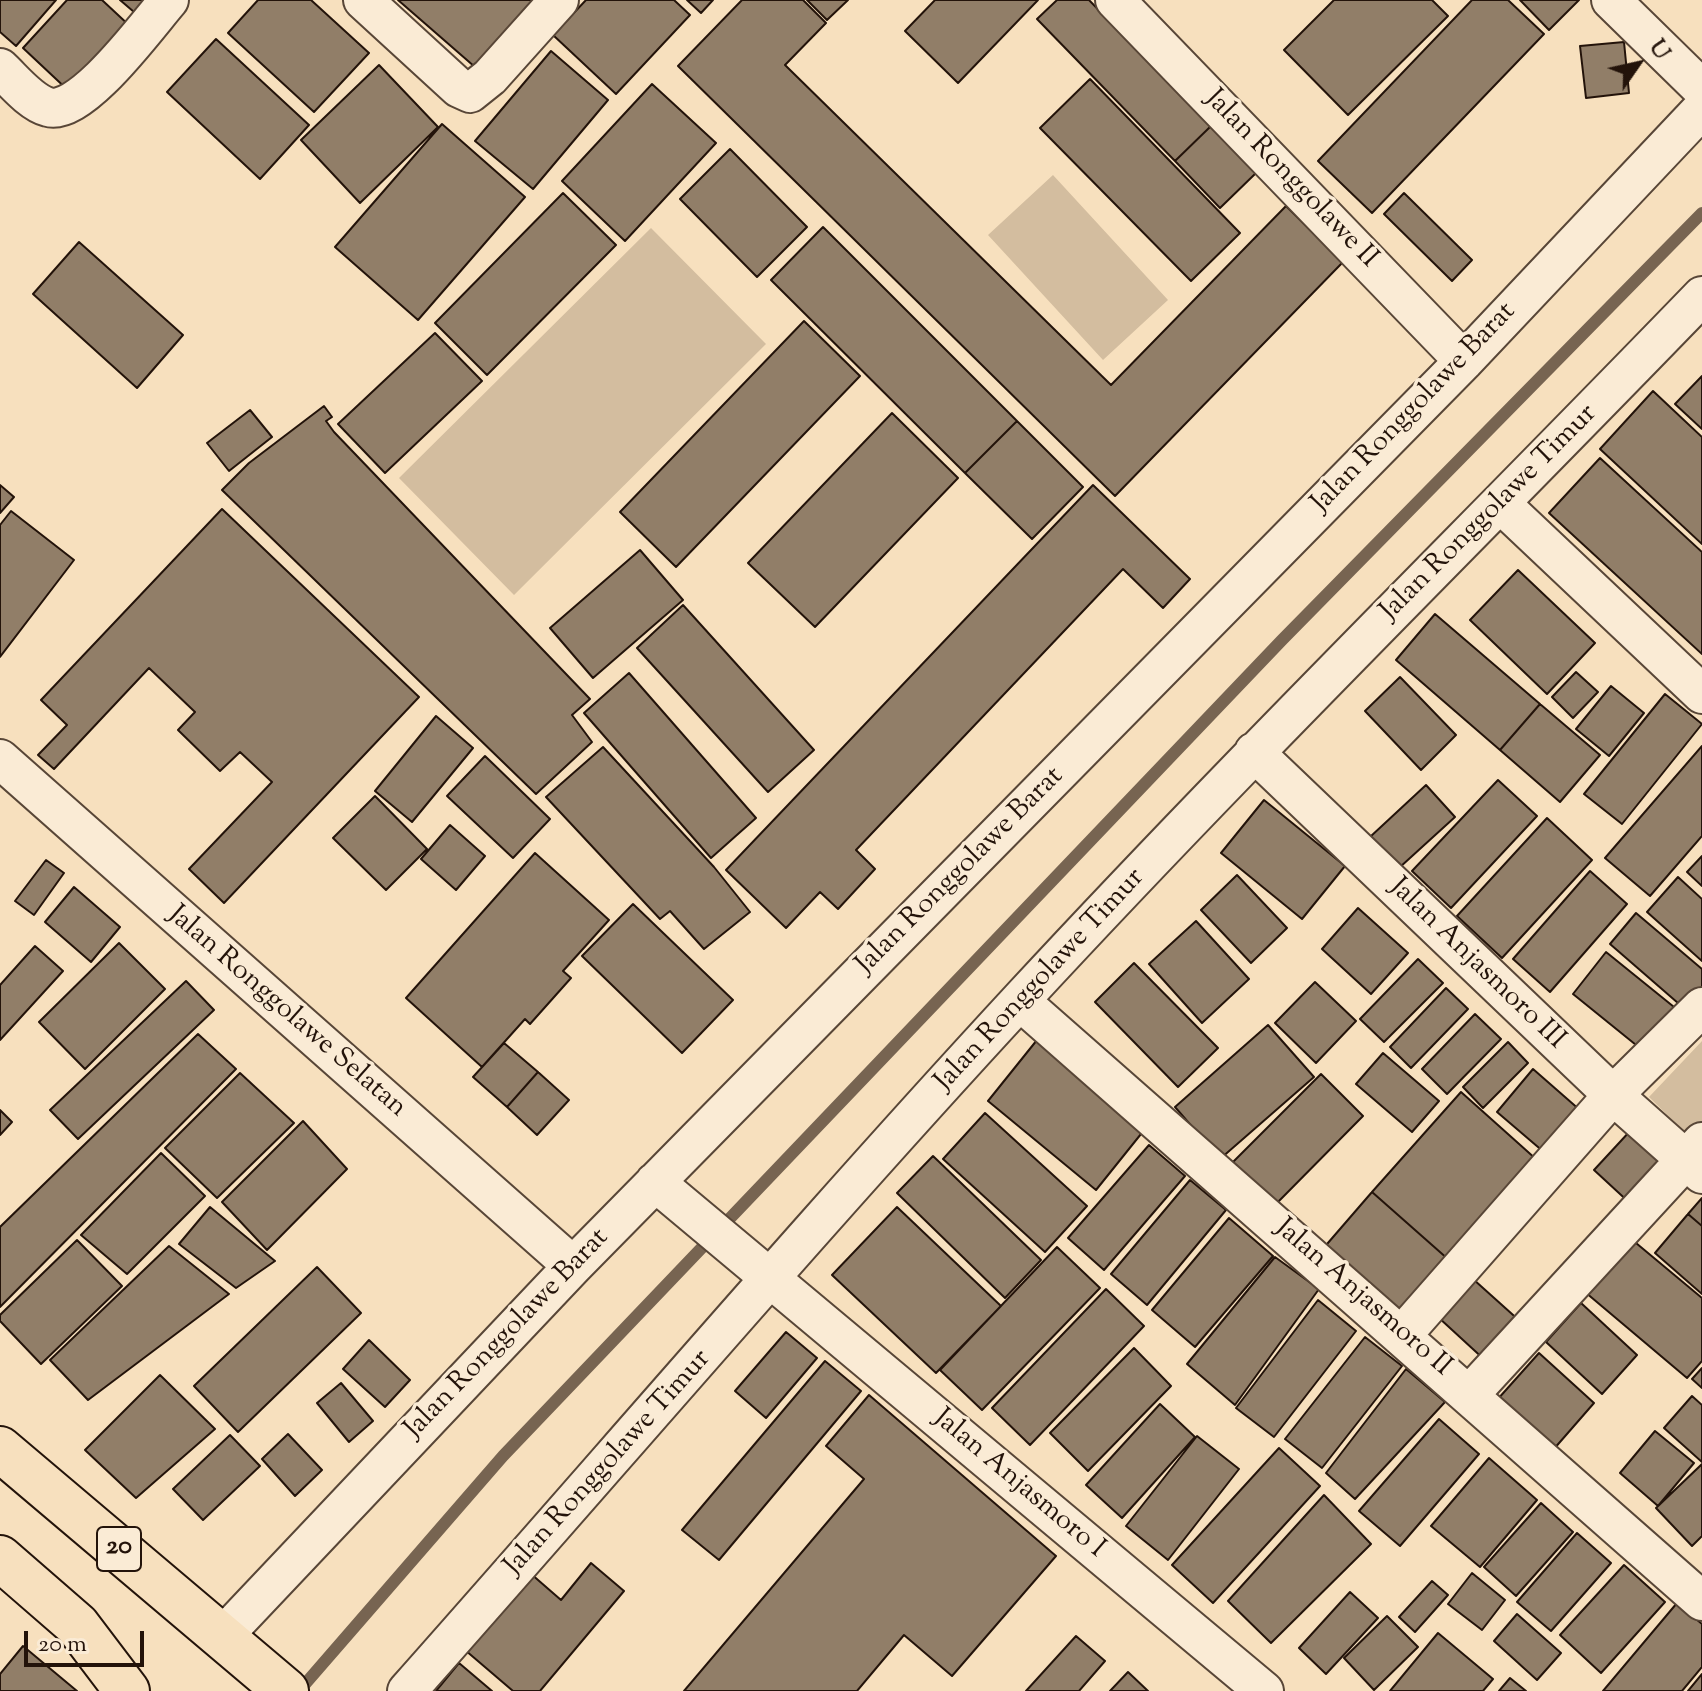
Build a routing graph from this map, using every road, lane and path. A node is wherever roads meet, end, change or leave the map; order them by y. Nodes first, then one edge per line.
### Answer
1 (169, 0) edge
2 (363, 0) edge
3 (559, 0) edge
4 (1115, 0) edge
5 (1611, 0) edge
6 (0, 68) edge
7 (1702, 89) edge
8 (1702, 109) edge
9 (1702, 296) edge
10 (1464, 361) junction
11 (1501, 504) junction
12 (1702, 694) edge
13 (1254, 752) junction
14 (0, 759) edge
15 (1020, 1001) junction
16 (1702, 1007) edge
17 (1613, 1095) junction
18 (1697, 1158) edge
19 (665, 1190) junction
20 (573, 1266) junction
21 (762, 1270) junction
22 (1403, 1334) junction
23 (1470, 1394) junction
24 (0, 1449) edge
25 (0, 1558) edge
26 (1702, 1601) edge
27 (230, 1643) junction
28 (127, 1691) edge
29 (286, 1691) edge
30 (407, 1691) edge
31 (1264, 1691) edge

1 - 6 street
2 - 3 street
4 - 10 street, Jalan Ronggolawe II
5 - 7 street
8 - 10 street, Jalan Ronggolawe Barat
9 - 11 street, Jalan Ronggolawe Timur
10 - 19 street, Jalan Ronggolawe Barat
11 - 12 street
11 - 13 street, Jalan Ronggolawe Timur
13 - 15 street, Jalan Ronggolawe Timur
13 - 17 street, Jalan Anjasmoro III
14 - 20 street, Jalan Ronggolawe Selatan
15 - 21 street, Jalan Ronggolawe Timur
15 - 22 street, Jalan Anjasmoro II
16 - 17 street
17 - 18 street, Jalan Anjasmoro III
17 - 22 street
18 - 23 street
19 - 20 street, Jalan Ronggolawe Barat
19 - 21 street, Jalan Anjasmoro I
20 - 27 street, Jalan Ronggolawe Barat
21 - 30 street, Jalan Ronggolawe Timur
21 - 31 street, Jalan Anjasmoro I
22 - 23 street, Jalan Anjasmoro II
23 - 26 street, Jalan Anjasmoro II
24 - 27 highway, 20
25 - 28 highway
27 - 29 highway, 20

